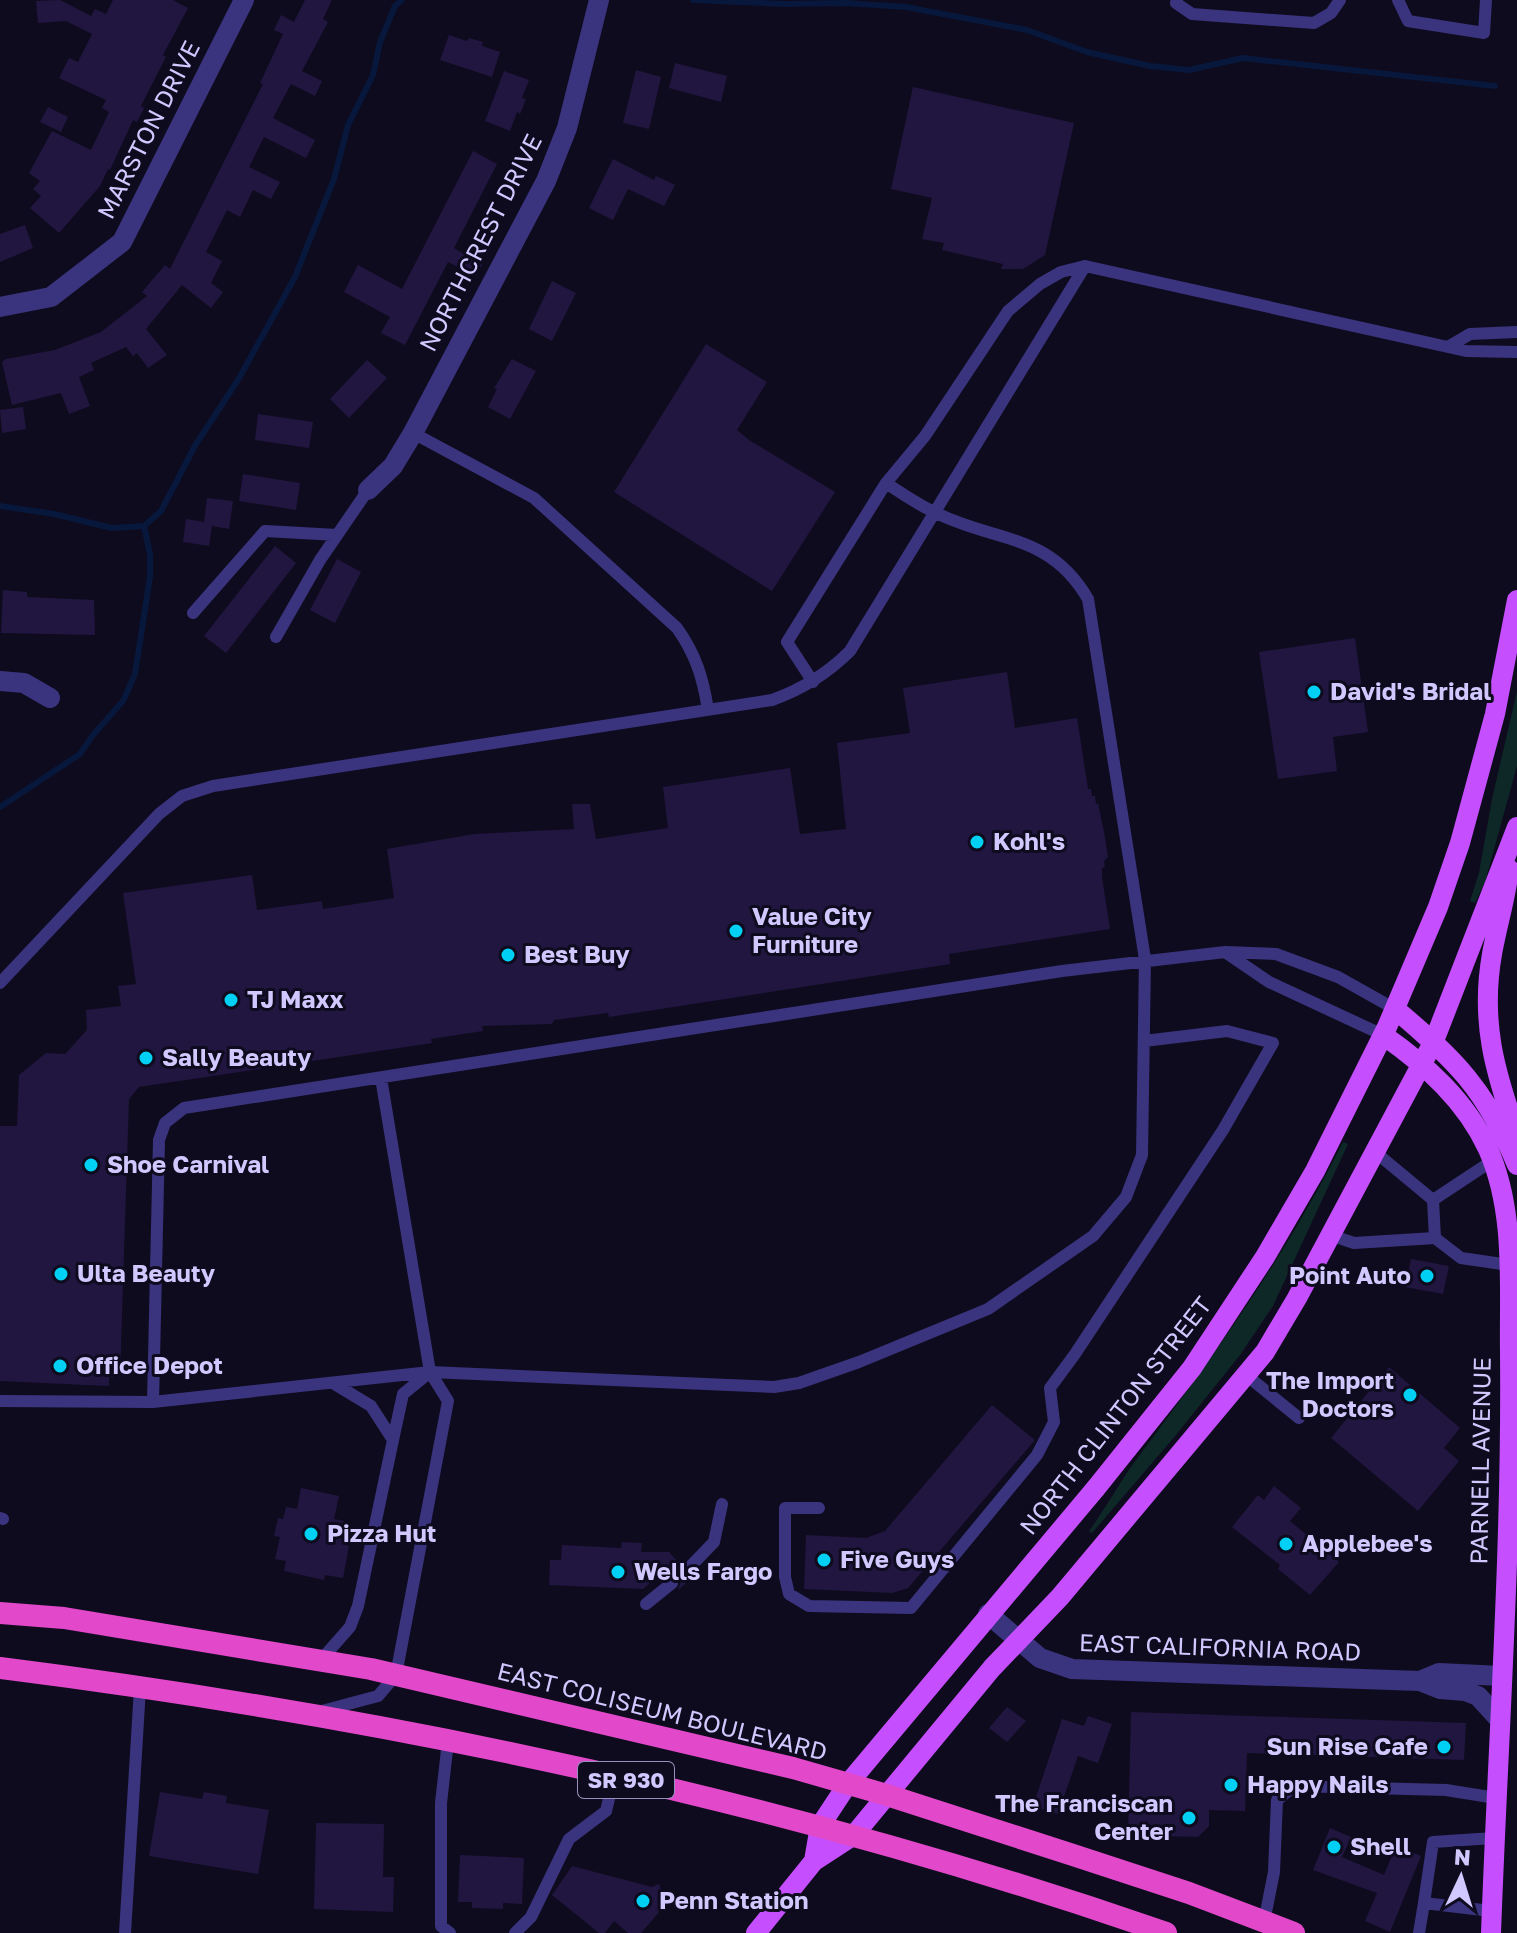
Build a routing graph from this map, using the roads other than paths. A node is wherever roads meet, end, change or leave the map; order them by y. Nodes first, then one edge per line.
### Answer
1 (244, 0) edge
2 (1177, 0) edge
3 (1340, 0) edge
4 (1398, 0) edge
5 (1486, 0) edge
6 (597, 7) edge
7 (1085, 266) junction
8 (0, 307) edge
9 (1517, 332) edge
10 (1448, 347) junction
11 (1517, 352) edge
12 (413, 433) junction
13 (886, 483) junction
14 (368, 490) joint
15 (935, 513) junction
16 (337, 535) junction
17 (1517, 600) edge
18 (193, 613) dead end
19 (276, 637) dead end
20 (0, 681) edge
21 (813, 682) junction
22 (50, 698) dead end
23 (708, 710) junction
24 (1515, 833) edge
25 (1225, 952) junction
26 (1145, 959) junction
27 (0, 983) edge
28 (1395, 1009) junction
29 (1383, 1035) junction
30 (1144, 1041) junction
31 (1434, 1041) junction
32 (1421, 1062) junction
33 (381, 1078) junction
34 (1517, 1135) edge
35 (1374, 1151) junction
36 (1492, 1161) junction
37 (1517, 1165) edge
38 (1433, 1200) junction
39 (1330, 1235) junction
40 (1435, 1238) junction
41 (1509, 1265) junction
42 (1514, 1308) edge
43 (1513, 1331) edge
44 (430, 1372) junction
45 (1246, 1375) junction
46 (333, 1383) junction
47 (0, 1401) edge
48 (153, 1402) junction
49 (1299, 1418) dead end
50 (393, 1440) junction
51 (722, 1504) dead end
52 (819, 1508) dead end
53 (686, 1571) dead end
54 (672, 1583) dead end
55 (646, 1604) dead end
56 (0, 1613) edge
57 (988, 1614) junction
58 (1018, 1639) junction
59 (320, 1661) junction
60 (0, 1668) edge
61 (396, 1675) junction
62 (1501, 1676) junction
63 (1420, 1681) junction
64 (140, 1688) junction
65 (307, 1715) junction
66 (1499, 1719) junction
67 (448, 1741) junction
68 (614, 1778) junction
69 (847, 1785) junction
70 (887, 1795) junction
71 (1496, 1798) junction
72 (820, 1826) junction
73 (854, 1835) junction
74 (1494, 1838) junction
75 (814, 1861) junction
76 (1424, 1903) junction
77 (1491, 1911) junction
78 (1264, 1922) junction
79 (125, 1933) edge
80 (450, 1933) edge
81 (515, 1933) edge
82 (756, 1933) edge
83 (1166, 1933) edge
84 (1294, 1933) edge
85 (1419, 1933) edge
86 (1491, 1933) edge

1 - 8 street, MARSTON DRIVE
2 - 3 lane
4 - 5 lane
6 - 12 street, NORTHCREST DRIVE
7 - 10 lane
7 - 13 lane
7 - 15 lane
9 - 10 lane
10 - 11 lane
12 - 14 street, NORTHCREST DRIVE
12 - 23 lane
13 - 15 lane
13 - 21 lane
14 - 16 lane
15 - 21 lane
15 - 26 lane
16 - 18 lane
16 - 19 lane
17 - 28 main road, NORTH CLINTON STREET
20 - 22 street
21 - 23 lane
23 - 27 lane
24 - 31 main road, NORTH CLINTON STREET
24 - 34 main road
25 - 26 lane
25 - 28 lane
25 - 29 lane
26 - 30 lane
26 - 33 lane
28 - 29 main road, NORTH CLINTON STREET
28 - 31 main road
29 - 32 main road, PARNELL AVENUE
29 - 57 main road, NORTH CLINTON STREET
30 - 44 lane
30 - 52 lane
31 - 32 main road, NORTH CLINTON STREET
31 - 37 main road
32 - 35 main road, NORTH CLINTON STREET
32 - 36 main road, PARNELL AVENUE
33 - 44 lane
33 - 48 lane
35 - 38 lane
35 - 39 main road, NORTH CLINTON STREET
36 - 38 lane
36 - 41 main road, PARNELL AVENUE
38 - 40 lane
39 - 40 lane
39 - 45 main road, NORTH CLINTON STREET
40 - 41 lane
41 - 42 main road, PARNELL AVENUE
42 - 43 main road, PARNELL AVENUE
43 - 62 main road, PARNELL AVENUE
44 - 46 lane
44 - 50 lane
44 - 61 lane
45 - 49 lane
45 - 58 main road, NORTH CLINTON STREET
46 - 48 lane
46 - 50 lane
47 - 48 lane
50 - 59 lane
51 - 53 lane
54 - 55 lane
56 - 59 highway, EAST COLISEUM BOULEVARD / SR 930
57 - 58 street, EAST CALIFORNIA ROAD
57 - 69 main road, NORTH CLINTON STREET
58 - 63 street, EAST CALIFORNIA ROAD
58 - 70 main road, NORTH CLINTON STREET
59 - 61 highway, EAST COLISEUM BOULEVARD / SR 930
60 - 64 highway, SR 930
61 - 65 lane
61 - 69 highway, EAST COLISEUM BOULEVARD / SR 930
62 - 63 street, EAST CALIFORNIA ROAD
62 - 66 main road, PARNELL AVENUE
63 - 66 street, EAST CALIFORNIA ROAD
64 - 65 highway, SR 930
64 - 79 lane
65 - 67 highway, SR 930
66 - 71 main road, PARNELL AVENUE
67 - 68 highway, SR 930
67 - 80 lane
68 - 72 highway, SR 930
68 - 81 lane
69 - 70 highway, EAST COLISEUM BOULEVARD / SR 930
69 - 72 main road, NORTH CLINTON STREET
70 - 73 main road, NORTH CLINTON STREET
70 - 78 highway, EAST COLISEUM BOULEVARD / SR 930
71 - 74 main road, PARNELL AVENUE
71 - 78 lane
72 - 73 highway, SR 930
72 - 75 main road, NORTH CLINTON STREET
73 - 75 main road, NORTH CLINTON STREET
73 - 83 highway, SR 930
74 - 76 lane
74 - 77 main road, PARNELL AVENUE
75 - 82 main road, NORTH CLINTON STREET
76 - 77 lane
76 - 85 lane
77 - 86 main road, PARNELL AVENUE
78 - 84 highway, EAST COLISEUM BOULEVARD / SR 930

